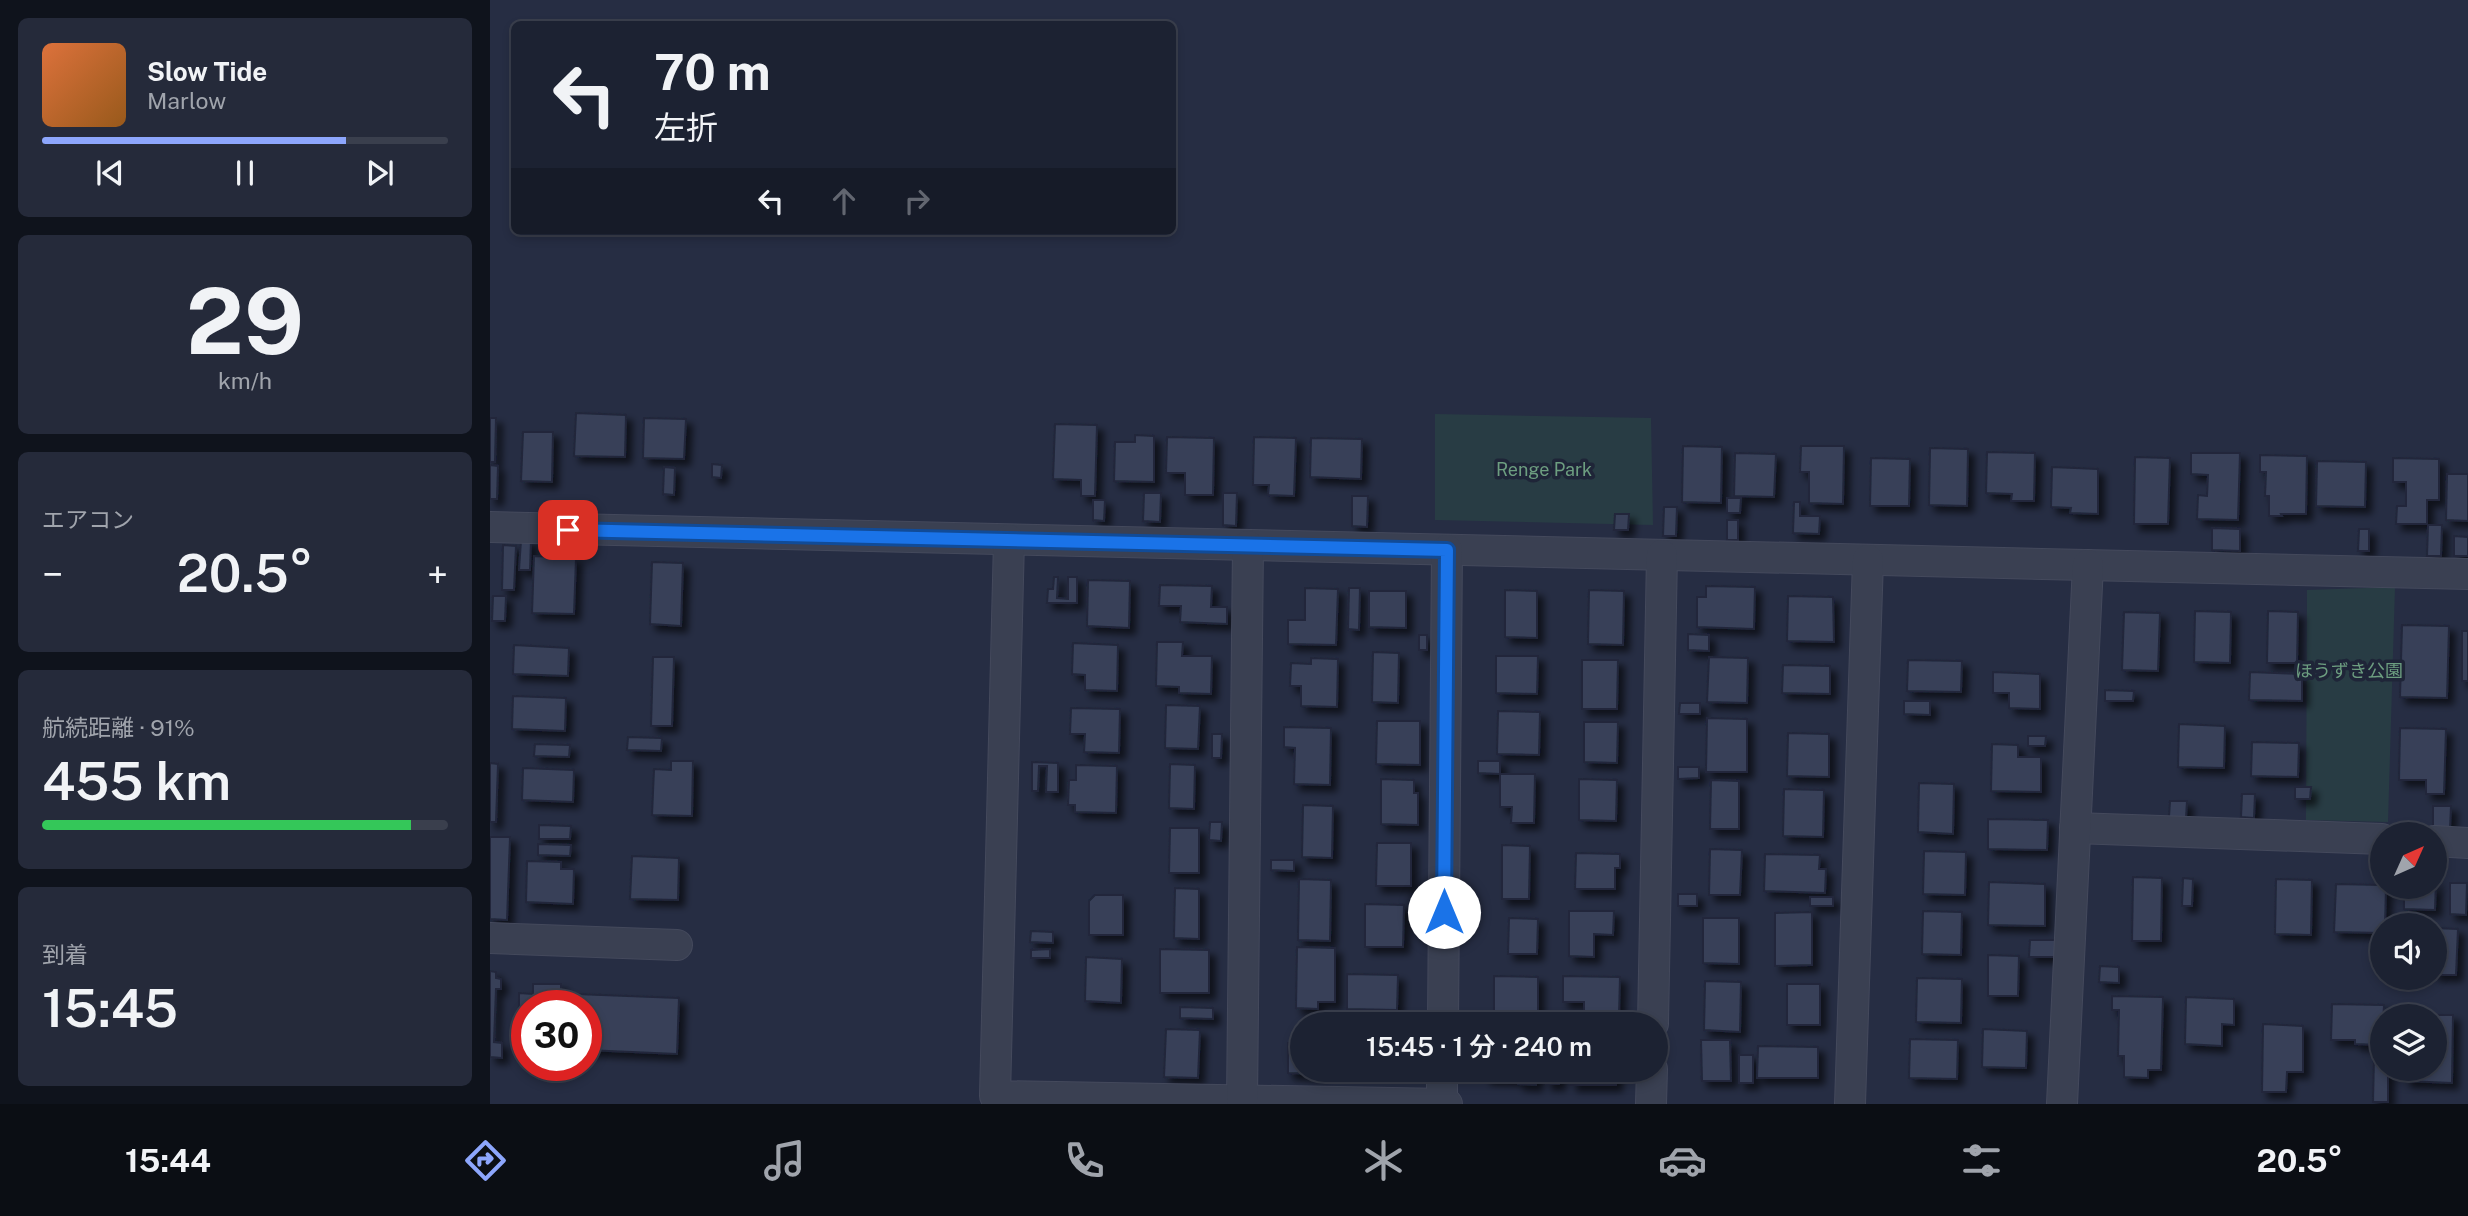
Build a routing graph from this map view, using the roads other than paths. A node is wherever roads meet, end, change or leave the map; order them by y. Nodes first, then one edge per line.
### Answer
1 (490, 527) edge
2 (1009, 540) junction
3 (1248, 546) junction
4 (1447, 550) junction
5 (1662, 555) junction
6 (1868, 560) junction
7 (2088, 565) junction
8 (2468, 574) edge
9 (2076, 828) junction
10 (2370, 839) edge
11 (2447, 841) edge
12 (2468, 842) edge
13 (490, 938) edge
14 (677, 945) dead end
15 (1443, 1012) edge
16 (1653, 1012) edge
17 (1442, 1082) edge
18 (1652, 1082) edge
19 (1242, 1101) junction
20 (1442, 1104) edge
21 (1447, 1104) edge
22 (1651, 1104) edge
23 (1850, 1104) edge
24 (2062, 1104) edge

1 - 2 street
2 - 3 street
2 - 19 street
3 - 4 street
3 - 19 street
4 - 5 street
4 - 15 street
5 - 6 street
5 - 16 street
6 - 7 street
6 - 23 street
7 - 8 street
7 - 9 street
9 - 10 street
9 - 24 street
11 - 12 street
13 - 14 street
17 - 20 street
18 - 22 street
19 - 20 street
20 - 21 street

